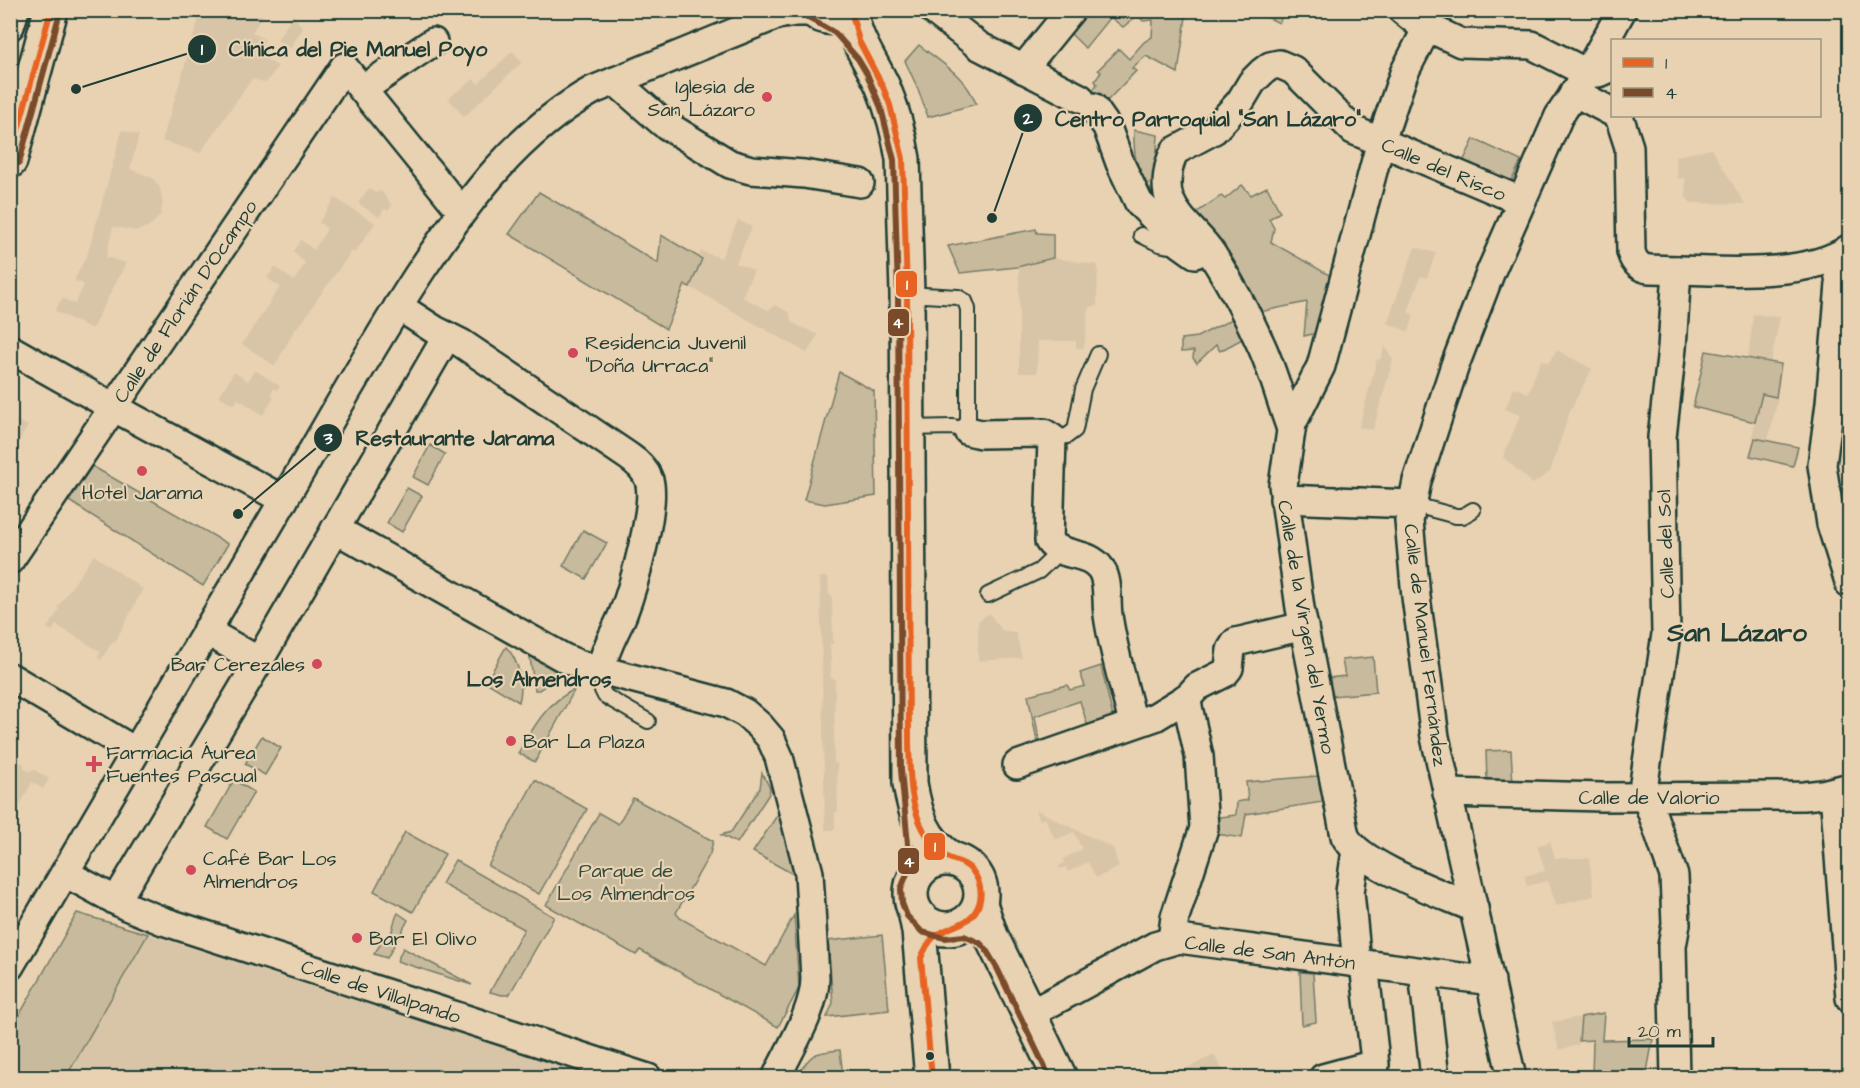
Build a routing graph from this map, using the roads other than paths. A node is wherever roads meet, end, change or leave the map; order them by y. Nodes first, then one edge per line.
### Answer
1 (15, 10) edge
2 (51, 10) edge
3 (933, 10) edge
4 (1071, 10) edge
5 (1402, 10) edge
6 (1622, 10) edge
7 (816, 13) edge
8 (10, 26) edge
9 (1427, 27) junction
10 (1619, 39) edge
11 (433, 42) dead end
12 (1023, 69) junction
13 (1591, 76) edge
14 (615, 81) junction
15 (363, 89) junction
16 (1611, 110) edge
17 (1618, 117) edge
18 (1380, 141) junction
19 (10, 161) edge
20 (860, 183) dead end
21 (1521, 201) junction
22 (461, 211) junction
23 (1141, 235) dead end
24 (1181, 244) junction
25 (1211, 251) junction
26 (1843, 253) edge
27 (1677, 270) junction
28 (907, 294) junction
29 (398, 306) junction
30 (447, 336) junction
31 (10, 349) edge
32 (1098, 354) dead end
33 (113, 407) junction
34 (908, 428) junction
35 (1291, 429) junction
36 (968, 431) junction
37 (1052, 438) junction
38 (1284, 499) junction
39 (284, 500) junction
40 (1411, 504) junction
41 (1473, 510) dead end
42 (335, 529) junction
43 (1060, 550) junction
44 (10, 560) edge
45 (1850, 585) edge
46 (988, 595) dead end
47 (1304, 626) junction
48 (207, 631) junction
49 (259, 661) junction
50 (601, 669) junction
51 (10, 677) edge
52 (1186, 698) junction
53 (648, 721) dead end
54 (1133, 724) junction
55 (135, 751) junction
56 (1017, 765) dead end
57 (1842, 789) edge
58 (1447, 793) junction
59 (1647, 797) junction
60 (915, 809) junction
61 (1844, 844) edge
62 (1356, 850) junction
63 (952, 859) junction
64 (65, 873) junction
65 (917, 873) junction
66 (116, 901) junction
67 (1474, 908) junction
68 (915, 910) junction
69 (962, 920) junction
70 (1172, 940) junction
71 (921, 958) junction
72 (1361, 964) junction
73 (10, 966) edge
74 (1423, 972) junction
75 (1491, 981) junction
76 (1850, 998) edge
77 (1030, 1014) junction
78 (1375, 1071) edge
79 (648, 1077) edge
80 (776, 1077) edge
81 (932, 1077) edge
82 (1060, 1077) edge
83 (1323, 1077) edge
84 (1435, 1077) edge
85 (1512, 1077) edge
86 (1675, 1077) edge

1 - 8 street
2 - 19 main road
3 - 12 street
4 - 12 street
5 - 9 street
6 - 10 street
6 - 13 street, Calle de Manuel Fernández
7 - 14 street
7 - 28 main road
9 - 13 street
9 - 18 street, Calle de la Virgen del Yermo
11 - 15 street
12 - 24 street
13 - 16 street
13 - 21 street, Calle de Manuel Fernández
14 - 20 street
14 - 22 street
15 - 22 street, Calle de Florián D'Ocampo
15 - 33 street, Calle de Florián D'Ocampo
17 - 27 street
18 - 21 street, Calle del Risco
18 - 25 street, Calle del Risco
18 - 35 street, Calle de la Virgen del Yermo
21 - 40 street, Calle de Manuel Fernández
22 - 29 street
23 - 24 lane
24 - 25 street
25 - 35 street
26 - 27 street
26 - 45 street
27 - 59 street, Calle del Sol
28 - 34 main road
28 - 36 lane
29 - 30 street
29 - 39 street
30 - 42 street
30 - 50 street
31 - 33 street
32 - 37 lane
33 - 39 street
33 - 44 street, Calle de Florián D'Ocampo
34 - 36 lane
34 - 60 main road
35 - 38 street, Calle de la Virgen del Yermo
36 - 37 street
37 - 43 street
38 - 40 street
38 - 47 street, Calle de la Virgen del Yermo
39 - 48 street
40 - 41 lane
40 - 58 street, Calle de Manuel Fernández
42 - 49 street
42 - 50 street
43 - 46 lane
43 - 54 street
47 - 52 street
47 - 62 street, Calle de la Virgen del Yermo
48 - 49 street
48 - 55 street
49 - 66 street
50 - 53 lane
50 - 80 street
51 - 55 street
52 - 54 street
52 - 70 street
54 - 56 street
55 - 64 street
57 - 59 street, Calle de Valorio
57 - 61 street
58 - 59 street, Calle de Valorio
58 - 67 street, Calle de Manuel Fernández
59 - 86 street, Calle del Sol
60 - 63 main road
60 - 65 main road
61 - 76 street
62 - 67 street, Calle de la Virgen del Yermo
62 - 72 street
63 - 65 main road
63 - 69 main road
64 - 66 street, Calle de Villalpando
64 - 73 street
65 - 68 main road
66 - 79 street, Calle de Villalpando
67 - 75 street, Calle de Manuel Fernández
68 - 69 main road
68 - 71 main road
69 - 71 main road
69 - 77 main road
70 - 72 street, Calle de San Antón
70 - 77 street, Calle de San Antón
71 - 81 main road
72 - 74 street, Calle de San Antón
72 - 78 street
74 - 75 street, Calle de San Antón
74 - 84 street
75 - 85 street, Calle de Manuel Fernández
77 - 82 main road
78 - 83 street

